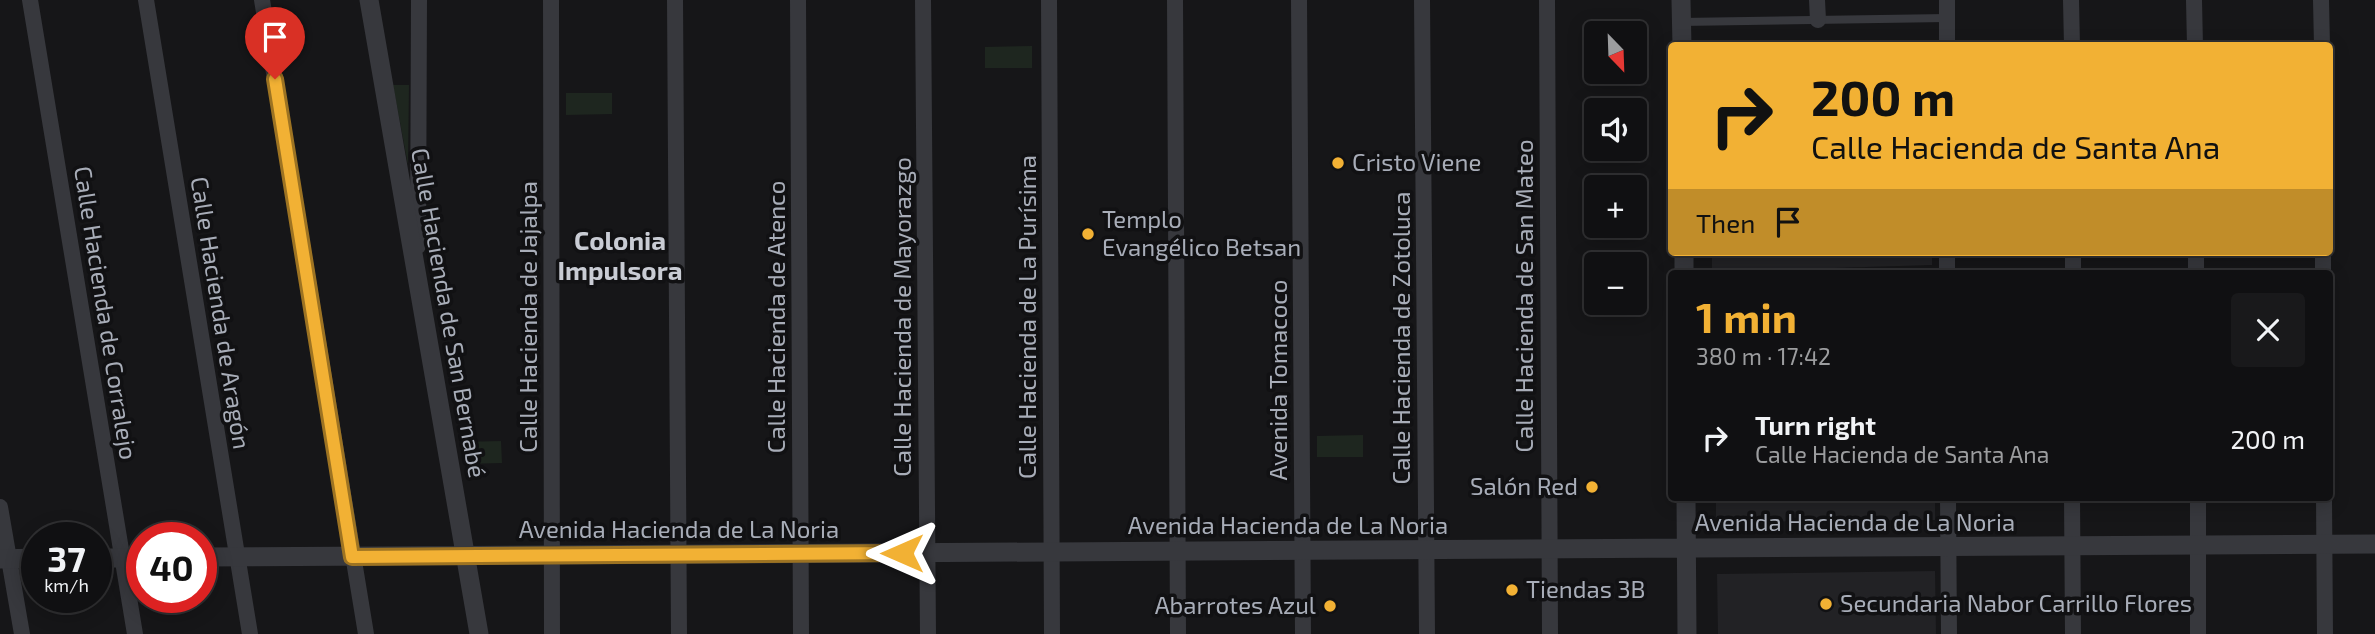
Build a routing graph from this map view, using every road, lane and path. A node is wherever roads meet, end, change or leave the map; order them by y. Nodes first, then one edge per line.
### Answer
1 (30, 0) edge
2 (146, 0) edge
3 (262, 0) edge
4 (369, 0) edge
5 (419, 0) edge
6 (551, 0) edge
7 (675, 0) edge
8 (797, 0) edge
9 (923, 0) edge
10 (1049, 0) edge
11 (1175, 0) edge
12 (1299, 0) edge
13 (1422, 0) edge
14 (1547, 0) edge
15 (1681, 0) edge
16 (1817, 0) edge
17 (1947, 0) edge
18 (2071, 0) edge
19 (2194, 0) edge
20 (2321, 0) edge
21 (1947, 18) junction
22 (1818, 20) junction
23 (1682, 22) junction
24 (1682, 42) edge
25 (1947, 42) edge
26 (2072, 42) edge
27 (2194, 42) edge
28 (2322, 42) edge
29 (417, 279) junction
30 (1686, 501) edge
31 (1948, 501) edge
32 (2072, 501) edge
33 (2197, 501) edge
34 (2324, 501) edge
35 (0, 507) edge
36 (2324, 544) junction
37 (2375, 544) edge
38 (2198, 545) junction
39 (2072, 546) junction
40 (1949, 547) junction
41 (1686, 548) junction
42 (1549, 549) junction
43 (1426, 550) junction
44 (1177, 551) junction
45 (1303, 551) junction
46 (1051, 552) junction
47 (927, 553) junction
48 (801, 554) junction
49 (553, 555) junction
50 (679, 555) junction
51 (466, 556) junction
52 (217, 557) edge
53 (236, 557) junction
54 (352, 557) junction
55 (112, 558) edge
56 (122, 558) junction
57 (126, 558) edge
58 (4, 559) edge
59 (22, 634) edge
60 (135, 634) edge
61 (250, 634) edge
62 (366, 634) edge
63 (479, 634) edge
64 (552, 634) edge
65 (679, 634) edge
66 (801, 634) edge
67 (928, 634) edge
68 (1052, 634) edge
69 (1178, 634) edge
70 (1303, 634) edge
71 (1427, 634) edge
72 (1550, 634) edge
73 (1687, 634) edge
74 (1949, 634) edge
75 (2073, 634) edge
76 (2198, 634) edge
77 (2325, 634) edge

1 - 56 street, Calle Hacienda de Corralejo
2 - 53 street, Calle Hacienda de Aragón
3 - 54 street
4 - 29 street, Calle Hacienda de San Bernabé
5 - 29 street
6 - 49 street, Calle Hacienda de Jajalpa
7 - 50 street
8 - 48 street, Calle Hacienda de Atenco
9 - 47 street, Calle Hacienda de Mayorazgo
10 - 46 street, Calle Hacienda de La Purísima
11 - 44 street
12 - 45 street, Avenida Tomacoco
13 - 43 street, Calle Hacienda de Zotoluca
14 - 42 street, Calle Hacienda de San Mateo
15 - 23 street
16 - 22 street
17 - 21 street
18 - 26 street
19 - 27 street
20 - 28 street
21 - 22 lane
21 - 25 street
22 - 23 lane
23 - 24 street
29 - 51 street, Calle Hacienda de San Bernabé
30 - 41 street
31 - 40 street
32 - 39 street
33 - 38 street
34 - 36 street
35 - 58 street
36 - 37 street, Avenida Hacienda de La Noria
36 - 38 street, Avenida Hacienda de La Noria
36 - 77 street
38 - 39 street, Avenida Hacienda de La Noria
38 - 76 street
39 - 40 street, Avenida Hacienda de La Noria
39 - 75 street
40 - 41 street, Avenida Hacienda de La Noria
40 - 74 street
41 - 42 street, Avenida Hacienda de La Noria
41 - 73 street
42 - 43 street, Avenida Hacienda de La Noria
42 - 72 street, Calle Hacienda de San Mateo
43 - 45 street, Avenida Hacienda de La Noria
43 - 71 street, Calle Hacienda de Zotoluca
44 - 45 street, Avenida Hacienda de La Noria
44 - 46 street, Avenida Hacienda de La Noria
44 - 69 street
45 - 70 street, Avenida Tomacoco
46 - 47 street, Avenida Hacienda de La Noria
46 - 68 street, Calle Hacienda de La Purísima
47 - 48 street, Avenida Hacienda de La Noria
47 - 67 street, Calle Hacienda de Mayorazgo
48 - 50 street, Avenida Hacienda de La Noria
48 - 66 street, Calle Hacienda de Atenco
49 - 50 street, Avenida Hacienda de La Noria
49 - 51 street, Avenida Hacienda de La Noria
49 - 64 street, Calle Hacienda de Jajalpa
50 - 65 street
51 - 54 street, Avenida Hacienda de La Noria
51 - 63 street, Calle Hacienda de San Bernabé
52 - 53 street, Avenida Hacienda de La Noria
53 - 54 street, Avenida Hacienda de La Noria
53 - 61 street, Calle Hacienda de Aragón
54 - 62 street
55 - 56 street
56 - 57 street
56 - 60 street, Calle Hacienda de Corralejo
58 - 59 street

